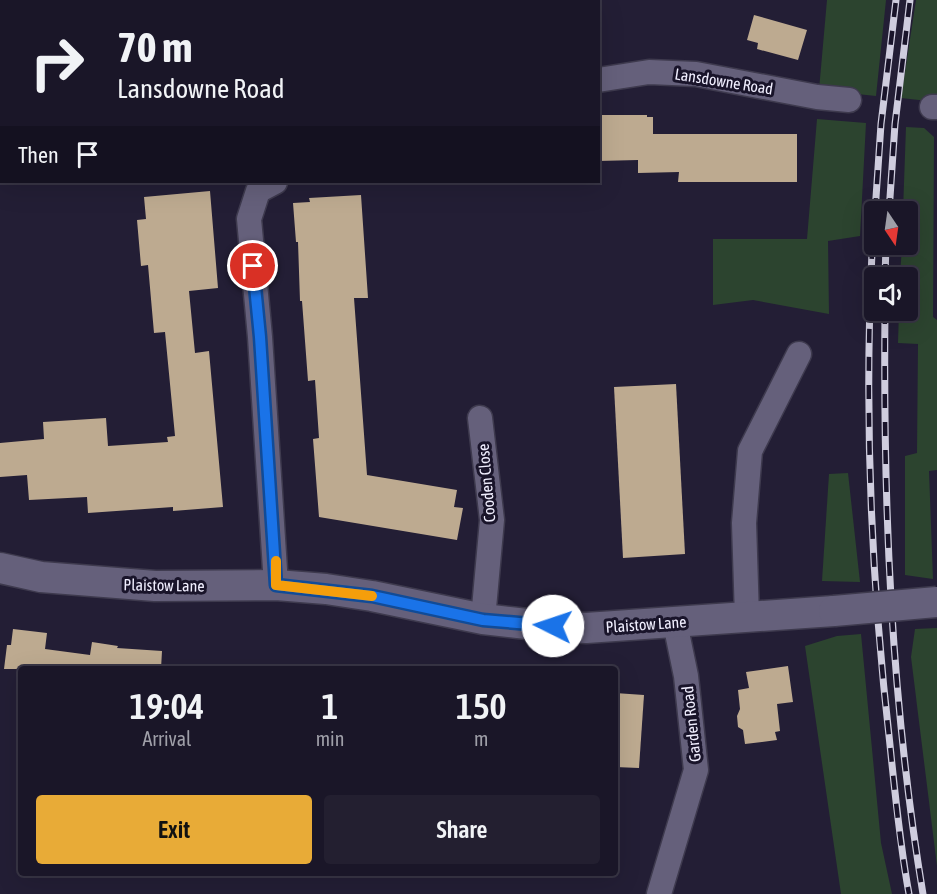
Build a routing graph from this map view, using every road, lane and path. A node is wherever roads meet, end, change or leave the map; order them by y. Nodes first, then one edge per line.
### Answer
1 (600, 80) edge
2 (849, 100) dead end
3 (273, 183) edge
4 (799, 354) dead end
5 (480, 418) dead end
6 (0, 568) edge
7 (276, 585) junction
8 (937, 602) edge
9 (747, 616) junction
10 (483, 620) junction
11 (675, 622) junction
12 (659, 894) edge

1 - 2 street, Lansdowne Road
3 - 7 street
4 - 9 street
5 - 10 street, Cooden Close
6 - 7 street, Plaistow Lane
7 - 10 street, Plaistow Lane
8 - 9 street, Plaistow Lane, bridge
9 - 11 street, Plaistow Lane
10 - 11 street, Plaistow Lane
11 - 12 street, Garden Road

